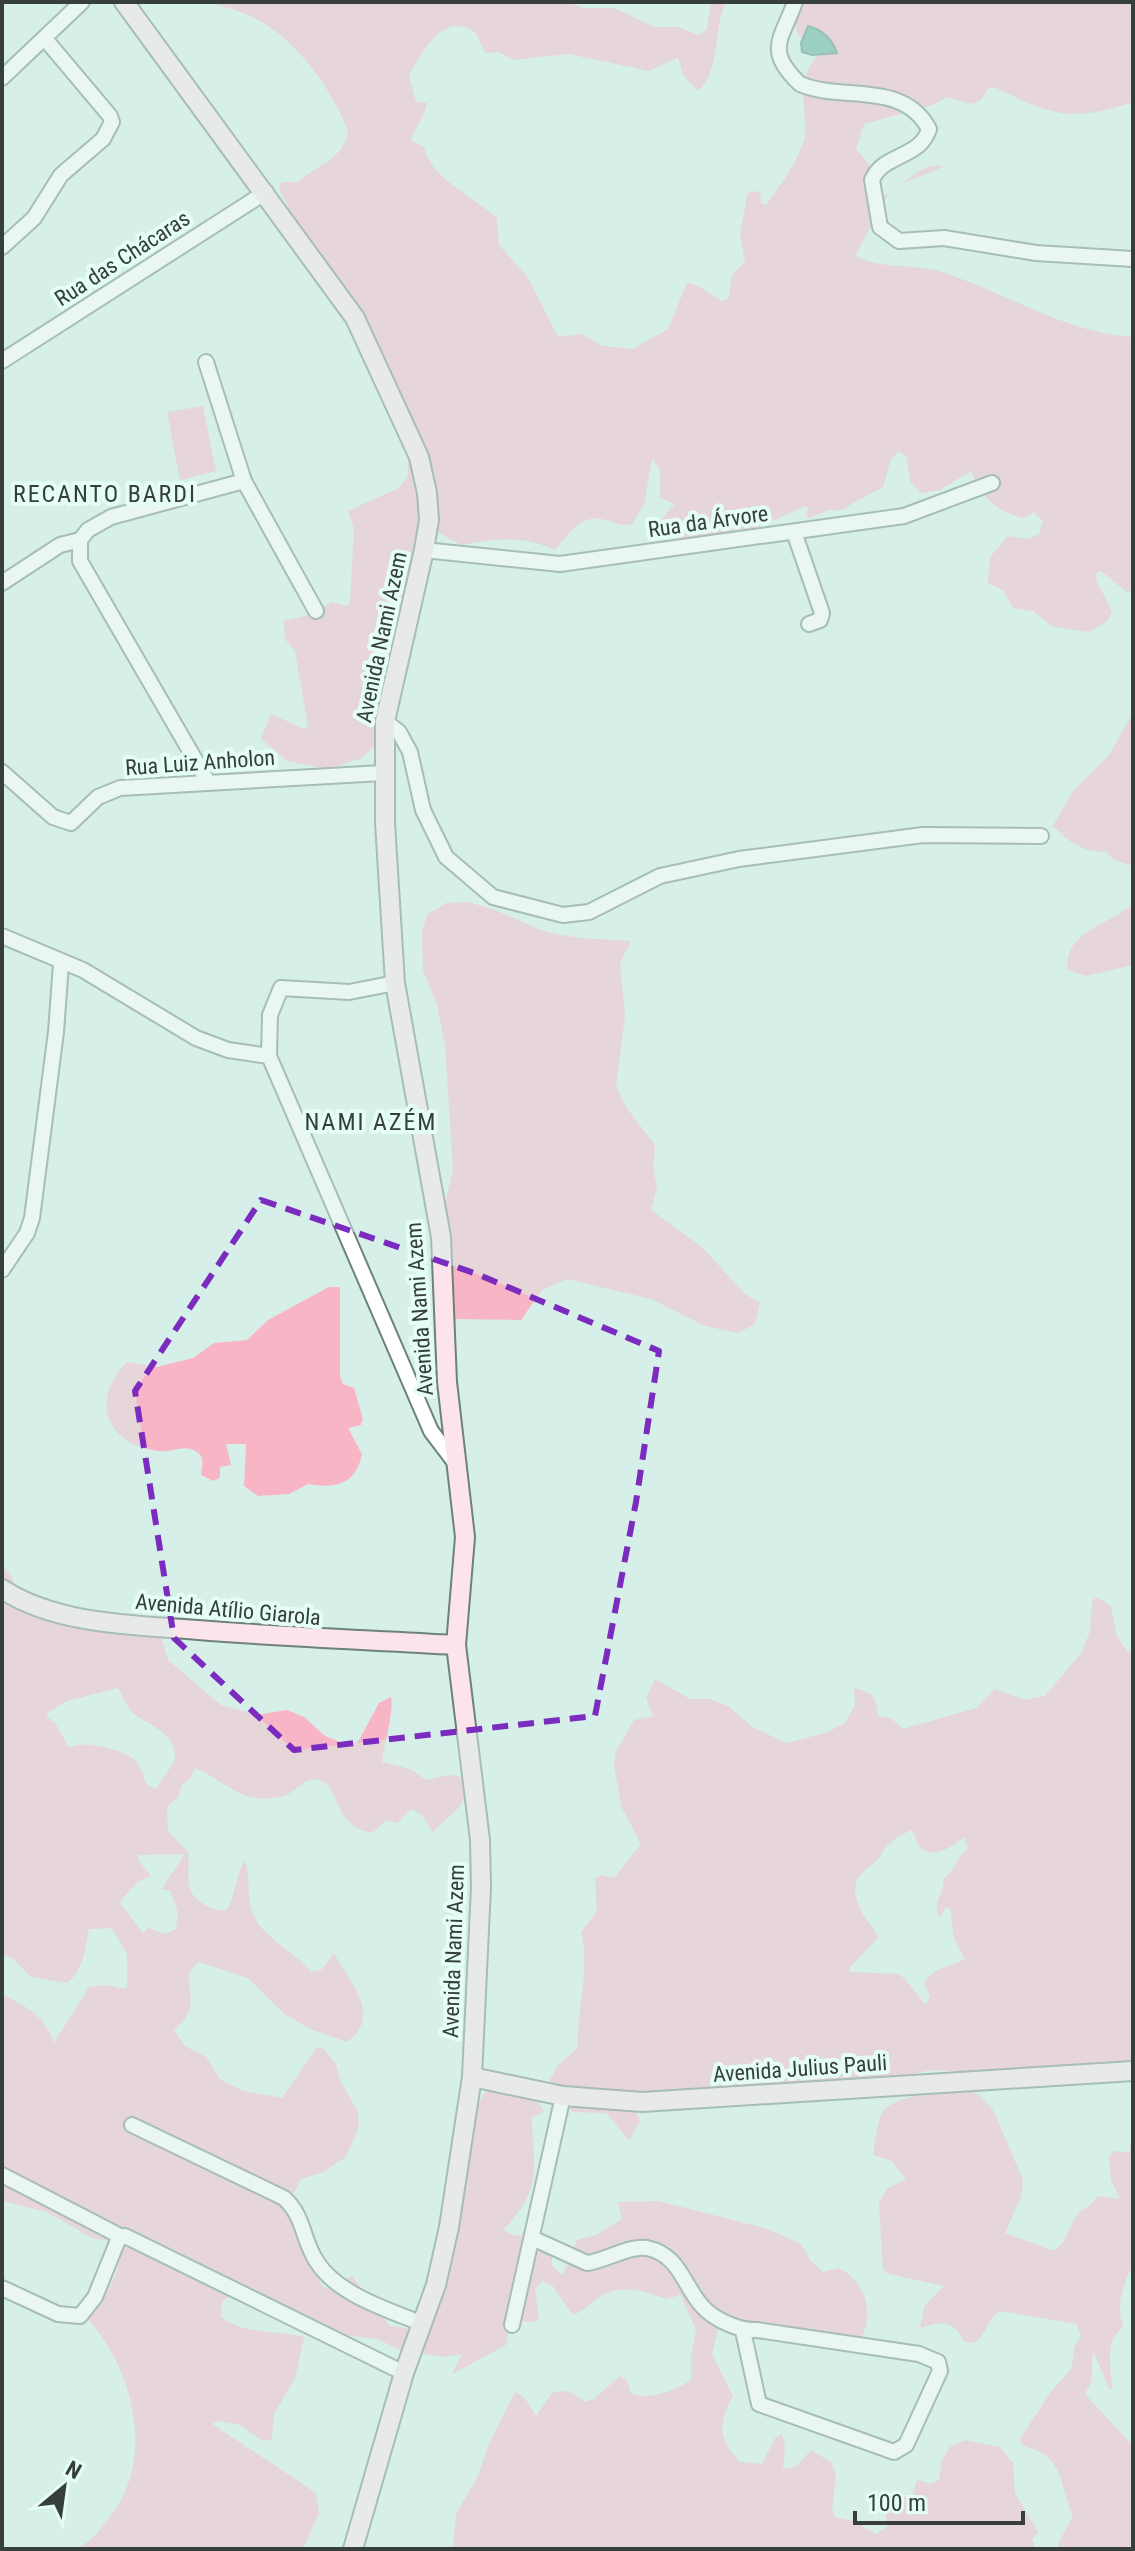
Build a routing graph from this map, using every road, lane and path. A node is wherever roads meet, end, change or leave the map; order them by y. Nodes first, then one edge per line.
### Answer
1 (82, 2) edge
2 (124, 2) edge
3 (795, 2) edge
4 (46, 40) junction
5 (2, 78) edge
6 (266, 192) junction
7 (2, 247) edge
8 (1133, 259) edge
9 (2, 361) edge
10 (206, 362) dead end
11 (244, 481) junction
12 (992, 483) dead end
13 (794, 532) junction
14 (80, 540) junction
15 (424, 550) junction
16 (2, 583) edge
17 (316, 611) dead end
18 (809, 624) dead end
19 (385, 721) junction
20 (2, 772) edge
21 (383, 773) junction
22 (208, 782) junction
23 (1041, 836) dead end
24 (2, 936) edge
25 (61, 964) junction
26 (395, 983) junction
27 (269, 1056) junction
28 (2, 1270) edge
29 (457, 1464) junction
30 (2, 1589) edge
31 (456, 1645) junction
32 (1133, 2071) edge
33 (472, 2077) junction
34 (563, 2096) junction
35 (132, 2125) dead end
36 (2, 2175) edge
37 (120, 2236) junction
38 (532, 2238) junction
39 (2, 2288) edge
40 (423, 2324) junction
41 (512, 2325) dead end
42 (743, 2331) junction
43 (404, 2373) junction
44 (353, 2549) edge

1 - 4 street
2 - 6 street, Avenida Nami Azem
3 - 8 street
4 - 5 street
4 - 7 street
6 - 9 street, Rua das Chácaras
6 - 15 street, Avenida Nami Azem
10 - 11 street
11 - 14 street
11 - 17 street
12 - 13 street, Rua da Árvore
13 - 15 street, Rua da Árvore
13 - 18 street
14 - 16 street
14 - 22 street
15 - 19 street, Avenida Nami Azem
19 - 21 street, Avenida Nami Azem
19 - 23 street
20 - 22 street, Rua Luiz Anholon
21 - 22 street, Rua Luiz Anholon
21 - 26 street, Avenida Nami Azem
24 - 25 street
25 - 27 street
25 - 28 street
26 - 27 street
26 - 29 street, Avenida Nami Azem
27 - 29 street
29 - 31 street, Avenida Nami Azem
30 - 31 street, Avenida Atílio Giarola
31 - 33 street, Avenida Nami Azem
32 - 34 street, Avenida Julius Pauli
33 - 34 street, Avenida Julius Pauli
33 - 40 street, Avenida Nami Azem
34 - 38 street
35 - 40 street
36 - 37 street
37 - 39 street
37 - 43 street
38 - 41 street
38 - 42 street
40 - 43 street, Avenida Nami Azem
42 - 42 street
43 - 44 street, Avenida Nami Azem

